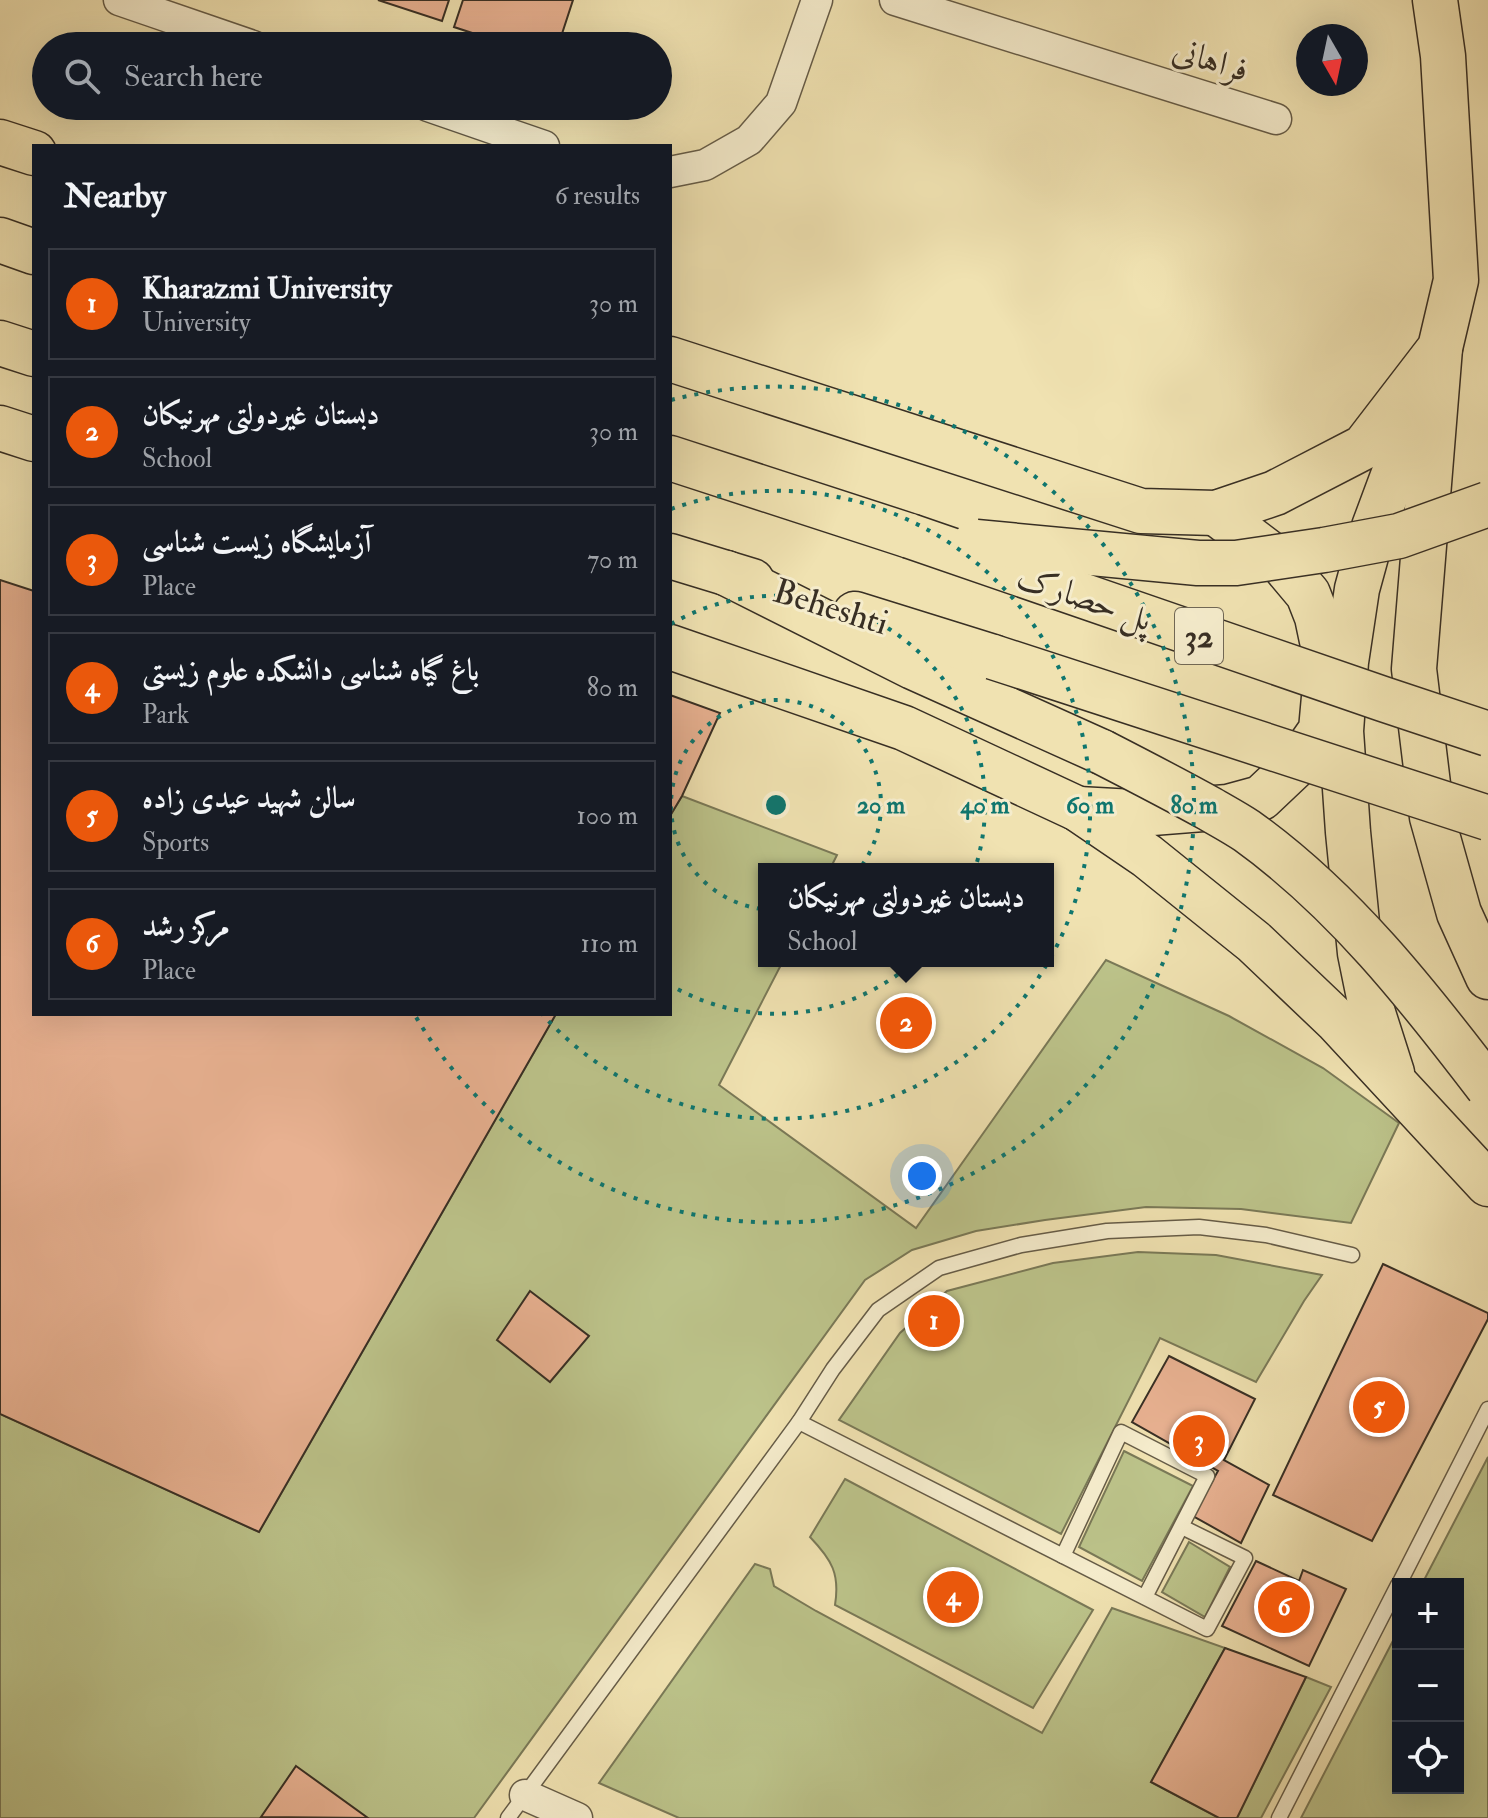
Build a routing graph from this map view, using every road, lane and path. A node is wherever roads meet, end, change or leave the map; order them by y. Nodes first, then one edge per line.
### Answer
1 (119, 0) edge
2 (817, 0) edge
3 (895, 0) edge
4 (1435, 0) edge
5 (212, 32) edge
6 (1276, 119) dead end
7 (469, 120) edge
8 (0, 142) edge
9 (538, 144) edge
10 (32, 152) edge
11 (672, 172) edge
12 (0, 240) edge
13 (32, 251) edge
14 (0, 343) edge
15 (1440, 348) junction
16 (32, 353) edge
17 (672, 360) edge
18 (0, 428) edge
19 (32, 438) edge
20 (672, 459) edge
21 (1488, 504) edge
22 (1216, 513) junction
23 (910, 536) junction
24 (672, 557) edge
25 (726, 573) junction
26 (672, 648) edge
27 (1488, 734) edge
28 (1078, 809) junction
29 (1488, 818) edge
30 (1488, 977) edge
31 (1395, 1083) junction
32 (1488, 1087) edge
33 (1488, 1184) edge
34 (1352, 1255) dead end
35 (1488, 1409) edge
36 (799, 1422) junction
37 (1182, 1527) junction
38 (1063, 1556) junction
39 (1402, 1578) edge
40 (1145, 1597) junction
41 (1392, 1597) edge
42 (516, 1807) edge
43 (577, 1818) edge
44 (1279, 1818) edge

1 - 5 street
2 - 11 street
3 - 6 street, فراهانی
4 - 15 main road
7 - 9 street
8 - 10 main road
12 - 13 main road
14 - 16 main road
15 - 22 main road
15 - 30 main road
15 - 31 main road
17 - 22 main road
18 - 19 main road
20 - 23 main road, 32
21 - 23 main road, bridge
22 - 28 main road
23 - 27 main road, پل حصارک / 32, bridge
24 - 25 main road, Beheshti / 32
25 - 29 main road, Beheshti / 32, bridge
25 - 32 main road, bridge
26 - 28 main road
28 - 31 main road
31 - 33 main road
34 - 36 lane
35 - 39 lane
36 - 38 lane
36 - 42 lane
37 - 38 lane
37 - 40 lane
37 - 40 lane
38 - 40 lane
41 - 44 lane
42 - 43 street

